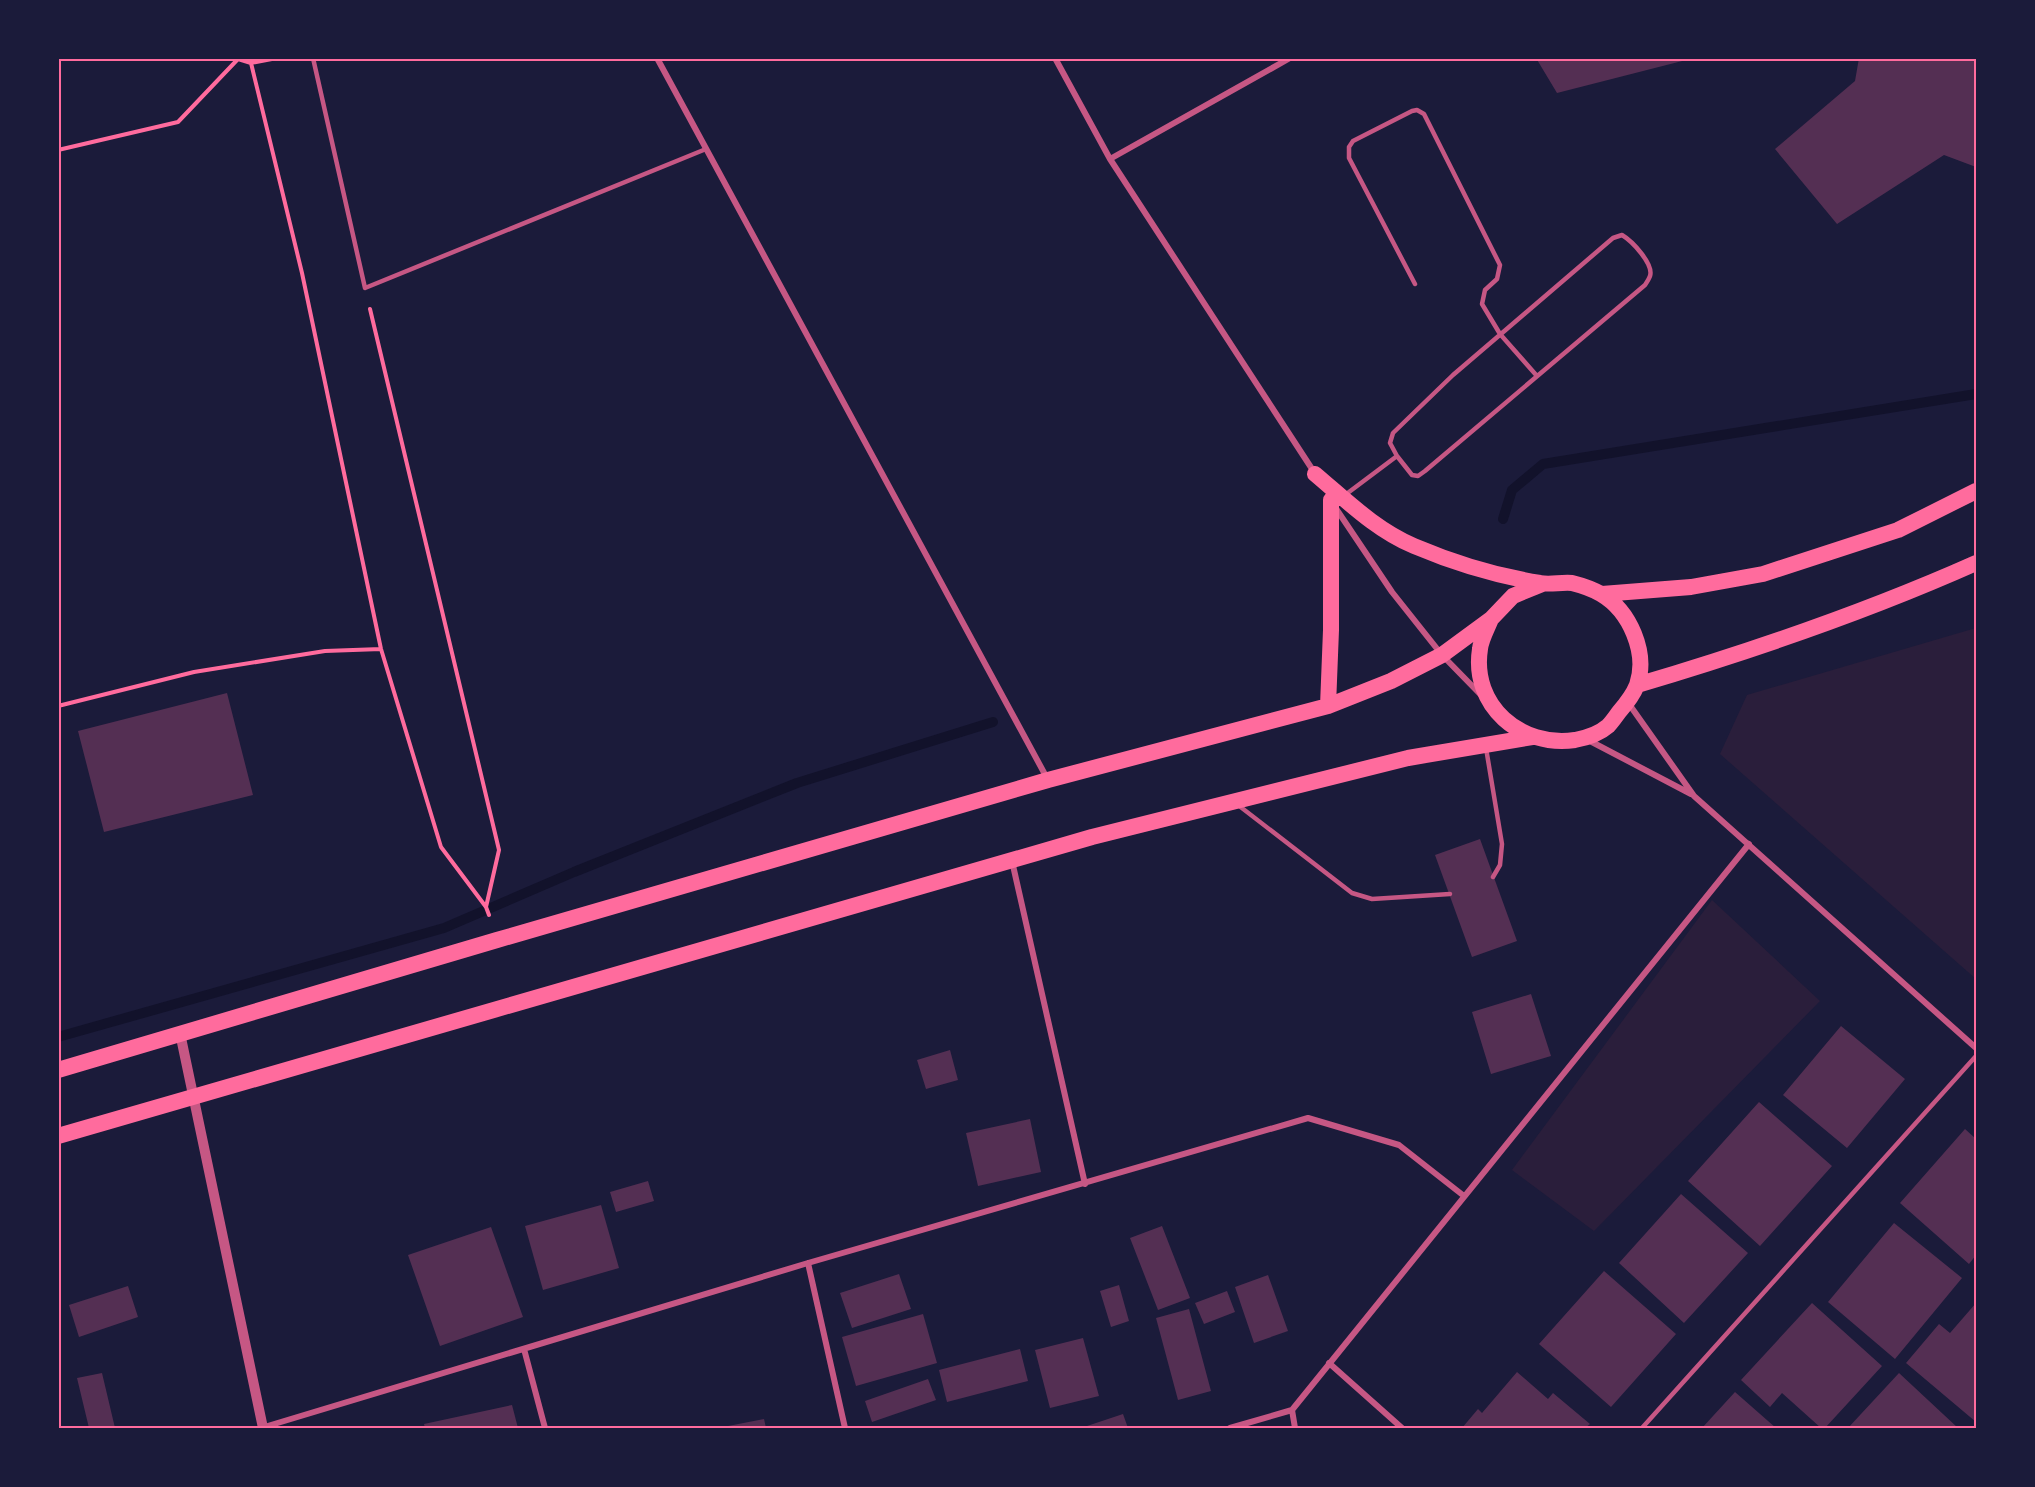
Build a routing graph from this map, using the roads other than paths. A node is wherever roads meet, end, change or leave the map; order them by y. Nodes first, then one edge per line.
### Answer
1 (313, 58) edge
2 (657, 58) edge
3 (1055, 58) edge
4 (1290, 58) edge
5 (706, 149) junction
6 (1110, 159) junction
7 (1415, 284) dead end
8 (1500, 334) junction
9 (1537, 376) junction
10 (1397, 456) junction
11 (1316, 474) joint
12 (1977, 491) edge
13 (1336, 498) junction
14 (1977, 563) edge
15 (1542, 584) junction
16 (1602, 594) junction
17 (1491, 619) junction
18 (1442, 655) junction
19 (1637, 685) junction
20 (1627, 702) junction
21 (1328, 706) junction
22 (1494, 710) junction
23 (1532, 737) junction
24 (1585, 738) junction
25 (1486, 745) junction
26 (1048, 780) junction
27 (1694, 796) junction
28 (1234, 802) junction
29 (1749, 844) junction
30 (1012, 860) junction
31 (1493, 877) dead end
32 (1450, 894) dead end
33 (180, 1033) junction
34 (1977, 1048) edge
35 (1977, 1056) edge
36 (58, 1070) edge
37 (194, 1096) junction
38 (58, 1136) edge
39 (1086, 1184) junction
40 (1464, 1196) junction
41 (808, 1263) junction
42 (524, 1349) junction
43 (1329, 1363) junction
44 (1292, 1410) junction
45 (262, 1428) edge
46 (545, 1428) edge
47 (844, 1428) edge
48 (1230, 1428) edge
49 (1295, 1428) edge
50 (1402, 1428) edge
51 (1642, 1428) edge

1 - 5 lane
2 - 5 street
3 - 6 street
4 - 6 street
5 - 26 street
6 - 11 street
7 - 8 lane
8 - 9 lane
8 - 9 lane
8 - 10 lane
9 - 10 lane
10 - 13 lane
11 - 13 highway
12 - 16 highway
13 - 15 highway
13 - 18 street
13 - 21 highway
14 - 19 highway
15 - 16 highway
15 - 17 highway
16 - 19 highway
17 - 18 highway
17 - 22 highway
18 - 21 highway
18 - 22 street
19 - 20 highway
20 - 24 highway
20 - 27 street
21 - 26 highway
22 - 23 highway
23 - 24 highway
23 - 25 highway
24 - 27 street
25 - 28 highway
25 - 31 lane
26 - 33 highway
27 - 29 street
28 - 30 highway
28 - 32 lane
29 - 34 street
29 - 40 street
30 - 37 highway
30 - 39 street
33 - 36 highway
33 - 37 street
35 - 51 lane
37 - 38 highway
37 - 45 street
39 - 40 street
39 - 41 street
40 - 43 street
41 - 42 street
41 - 47 street
42 - 45 street
42 - 46 street
43 - 44 street
43 - 50 street
44 - 48 street
44 - 49 street

